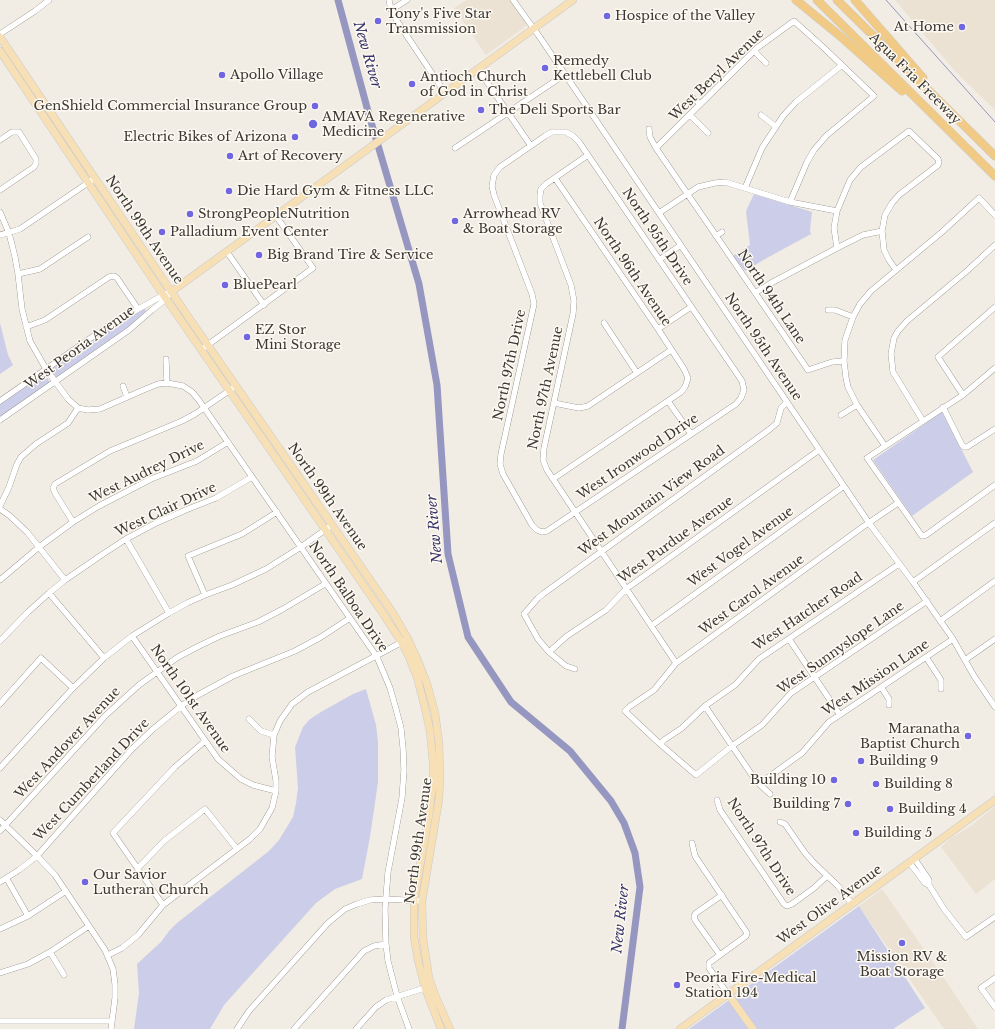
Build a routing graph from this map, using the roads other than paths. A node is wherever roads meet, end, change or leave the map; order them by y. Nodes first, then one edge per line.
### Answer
1 (49, 0) edge
2 (389, 0) edge
3 (407, 0) edge
4 (512, 0) edge
5 (572, 0) edge
6 (796, 0) edge
7 (817, 0) edge
8 (837, 0) edge
9 (855, 0) edge
10 (391, 10) junction
11 (533, 29) junction
12 (0, 34) edge
13 (0, 37) edge
14 (0, 51) edge
15 (754, 51) junction
16 (766, 63) dead end
17 (842, 65) junction
18 (478, 69) junction
19 (564, 75) junction
20 (445, 93) junction
21 (692, 97) dead end
22 (700, 104) junction
23 (950, 111) junction
24 (508, 112) junction
25 (690, 115) junction
26 (761, 116) dead end
27 (938, 118) junction
28 (775, 126) junction
29 (649, 129) dead end
30 (708, 133) dead end
31 (0, 140) edge
32 (530, 146) junction
33 (455, 148) dead end
34 (656, 148) junction
35 (588, 155) junction
36 (995, 156) edge
37 (995, 176) edge
38 (555, 178) junction
39 (92, 180) junction
40 (745, 188) junction
41 (0, 190) edge
42 (688, 193) junction
43 (790, 202) junction
44 (0, 212) edge
45 (837, 212) junction
46 (659, 213) junction
47 (995, 215) edge
48 (276, 216) junction
49 (126, 225) junction
50 (119, 229) junction
51 (882, 231) junction
52 (9, 233) junction
53 (0, 235) edge
54 (88, 237) dead end
55 (681, 245) junction
56 (995, 245) edge
57 (837, 248) junction
58 (227, 252) junction
59 (659, 260) junction
60 (896, 270) junction
61 (18, 274) junction
62 (171, 292) junction
63 (755, 293) junction
64 (165, 297) junction
65 (264, 305) junction
66 (691, 307) junction
67 (995, 307) edge
68 (138, 309) junction
69 (828, 310) dead end
70 (853, 317) junction
71 (604, 323) dead end
72 (26, 327) junction
73 (658, 329) junction
74 (207, 345) junction
75 (201, 350) junction
76 (672, 350) junction
77 (166, 359) dead end
78 (844, 361) junction
79 (995, 368) edge
80 (46, 369) junction
81 (638, 373) junction
82 (55, 381) junction
83 (167, 383) junction
84 (123, 386) dead end
85 (236, 386) junction
86 (229, 390) junction
87 (743, 393) joint
88 (963, 395) junction
89 (127, 397) junction
90 (0, 401) edge
91 (668, 401) junction
92 (787, 402) junction
93 (554, 404) junction
94 (857, 405) junction
95 (943, 407) junction
96 (78, 408) junction
97 (204, 408) junction
98 (841, 416) dead end
99 (0, 420) edge
100 (923, 421) junction
101 (995, 429) edge
102 (691, 434) junction
103 (228, 442) junction
104 (885, 446) junction
105 (819, 450) junction
106 (291, 466) junction
107 (284, 471) junction
108 (252, 477) junction
109 (553, 479) junction
110 (995, 485) edge
111 (844, 486) junction
112 (898, 504) junction
113 (0, 506) edge
114 (0, 509) edge
115 (277, 512) junction
116 (575, 513) junction
117 (73, 522) junction
118 (869, 523) junction
119 (995, 523) edge
120 (332, 525) junction
121 (326, 530) junction
122 (539, 532) joint
123 (126, 539) junction
124 (39, 546) junction
125 (301, 547) junction
126 (601, 552) junction
127 (899, 564) junction
128 (0, 579) edge
129 (65, 580) junction
130 (995, 581) edge
131 (913, 582) junction
132 (325, 584) junction
133 (626, 589) junction
134 (49, 593) junction
135 (205, 595) junction
136 (927, 601) junction
137 (168, 613) junction
138 (350, 618) junction
139 (940, 621) junction
140 (651, 626) junction
141 (132, 636) junction
142 (995, 638) edge
143 (789, 639) junction
144 (953, 639) junction
145 (0, 641) edge
146 (405, 641) junction
147 (549, 652) junction
148 (377, 657) junction
149 (926, 657) junction
150 (104, 658) junction
151 (965, 660) junction
152 (676, 664) junction
153 (575, 669) dead end
154 (157, 671) junction
155 (815, 677) junction
156 (881, 687) junction
157 (73, 688) junction
158 (941, 689) dead end
159 (0, 704) edge
160 (889, 705) dead end
161 (181, 706) junction
162 (705, 706) junction
163 (995, 707) edge
164 (840, 715) junction
165 (248, 719) dead end
166 (274, 735) junction
167 (205, 741) junction
168 (660, 744) junction
169 (732, 746) junction
170 (0, 768) edge
171 (759, 784) junction
172 (276, 791) junction
173 (770, 794) dead end
174 (430, 798) junction
175 (439, 799) junction
176 (717, 800) dead end
177 (995, 800) edge
178 (0, 820) edge
179 (780, 822) dead end
180 (6, 826) junction
181 (0, 831) edge
182 (692, 843) dead end
183 (237, 849) junction
184 (37, 856) junction
185 (911, 860) junction
186 (138, 868) junction
187 (827, 876) junction
188 (6, 879) junction
189 (0, 882) edge
190 (66, 890) junction
191 (722, 895) junction
192 (386, 899) junction
193 (414, 900) junction
194 (422, 901) junction
195 (852, 904) junction
196 (163, 905) junction
197 (28, 916) junction
198 (995, 917) edge
199 (89, 926) junction
200 (0, 929) edge
201 (386, 944) junction
202 (50, 952) junction
203 (108, 955) junction
204 (720, 955) junction
205 (0, 974) edge
206 (64, 975) dead end
207 (995, 978) edge
208 (428, 987) junction
209 (728, 994) junction
210 (397, 996) junction
211 (995, 1007) edge
212 (0, 1021) edge
213 (112, 1021) junction
214 (111, 1029) edge
215 (237, 1029) edge
216 (294, 1029) edge
217 (356, 1029) edge
218 (409, 1029) edge
219 (440, 1029) edge
220 (450, 1029) edge
221 (680, 1029) edge
222 (753, 1029) edge

1 - 12 street
2 - 10 street
3 - 10 street
4 - 11 street, North 95th Avenue
5 - 11 main road, West Peoria Avenue
6 - 27 highway
7 - 27 highway, Agua Fria Freeway
8 - 23 highway, Agua Fria Freeway
9 - 23 highway
10 - 20 street
11 - 18 main road, West Peoria Avenue
11 - 19 street, North 95th Avenue
13 - 39 main road, North 99th Avenue
14 - 39 main road, North 99th Avenue
15 - 16 street
15 - 17 street, West Beryl Avenue
15 - 22 street, West Beryl Avenue
17 - 28 street
17 - 43 street
18 - 20 main road, West Peoria Avenue
18 - 24 street
19 - 24 street
19 - 46 street, North 95th Avenue
20 - 48 main road, West Peoria Avenue
21 - 22 street
22 - 25 street, West Beryl Avenue
23 - 36 highway, Agua Fria Freeway
24 - 32 street
24 - 33 street
25 - 30 street
25 - 34 street, West Beryl Avenue
26 - 28 street
27 - 37 highway, Agua Fria Freeway
28 - 40 street
29 - 34 street, North 94th Lane
31 - 41 street
32 - 35 street, North 95th Drive
32 - 122 street, North 97th Drive
34 - 42 street, North 94th Lane
35 - 38 street, North 97th Avenue
35 - 59 street, North 95th Drive
38 - 73 street, North 96th Avenue
38 - 93 street, North 97th Avenue
39 - 49 main road, North 99th Avenue
39 - 50 main road, North 99th Avenue
39 - 52 street
40 - 42 street
40 - 43 street
42 - 46 street
42 - 63 street, North 94th Lane
43 - 45 street
44 - 52 street
45 - 51 street
45 - 57 street
46 - 55 street, North 95th Avenue
47 - 60 street
48 - 58 main road, West Peoria Avenue
48 - 65 street
49 - 50 main road
49 - 62 main road, North 99th Avenue
50 - 64 main road, North 99th Avenue
51 - 57 street
51 - 60 street
52 - 53 street
52 - 61 street
54 - 61 street
55 - 59 street
55 - 92 street, North 95th Avenue
56 - 100 street
57 - 63 street
58 - 62 main road, West Peoria Avenue
58 - 65 street
59 - 66 street, North 95th Drive
60 - 70 street
61 - 72 street
62 - 64 street, West Peoria Avenue
62 - 74 main road, North 99th Avenue
63 - 78 street, North 94th Lane
64 - 68 street, West Peoria Avenue
64 - 75 main road, North 99th Avenue
64 - 82 street, West Peoria Avenue
65 - 74 street
66 - 73 street
66 - 87 street, North 95th Drive
67 - 88 street
68 - 72 street
68 - 80 street, West Peoria Avenue
69 - 70 street
70 - 78 street
71 - 81 street
72 - 80 street
73 - 76 street, North 96th Avenue
74 - 75 street
74 - 85 main road, North 99th Avenue
75 - 86 main road, North 99th Avenue
76 - 81 street
76 - 91 street, North 96th Avenue
77 - 83 street
78 - 94 street
79 - 88 street
80 - 82 street
80 - 90 street, West Peoria Avenue
81 - 93 street
82 - 96 street
82 - 99 street, West Peoria Avenue
83 - 89 street
83 - 97 street, North Balboa Drive
84 - 89 street
85 - 86 street
85 - 106 main road, North 99th Avenue
86 - 97 street
86 - 107 main road, North 99th Avenue
87 - 102 street, West Ironwood Drive
88 - 95 street
89 - 96 street
91 - 102 street
91 - 109 street
92 - 105 street, North 95th Avenue
92 - 126 street, West Mountain View Road
93 - 109 street, North 97th Avenue
94 - 98 street
94 - 104 street
95 - 100 street
95 - 101 street
96 - 113 street
97 - 103 street, North Balboa Drive
97 - 117 street
100 - 104 street
102 - 116 street, West Ironwood Drive
103 - 108 street, North Balboa Drive
103 - 117 street, West Audrey Drive
104 - 112 street
105 - 111 street, North 95th Avenue
105 - 133 street, West Purdue Avenue
106 - 107 main road
106 - 120 main road, North 99th Avenue
107 - 121 main road, North 99th Avenue
108 - 115 street, North Balboa Drive
108 - 123 street, West Clair Drive
109 - 116 street, North 97th Avenue
110 - 112 street
111 - 118 street, North 95th Avenue
111 - 140 street, West Vogel Avenue
112 - 118 street, West Carol Avenue
114 - 124 street
115 - 125 street, North Balboa Drive
115 - 135 street
116 - 122 street, West Ironwood Drive
116 - 126 street, North 97th Avenue
117 - 124 street, West Audrey Drive
118 - 127 street, North 95th Avenue
118 - 152 street, West Carol Avenue
119 - 131 street
120 - 121 street
120 - 146 main road, North 99th Avenue
121 - 125 street
121 - 146 main road, North 99th Avenue
123 - 129 street, West Clair Drive
123 - 137 street
124 - 128 street, West Audrey Drive
124 - 129 street
125 - 132 street, North Balboa Drive
125 - 135 street
126 - 133 street, North 97th Avenue
126 - 147 street, West Mountain View Road
127 - 131 street, North 95th Avenue
127 - 143 street, West Hatcher Road
129 - 134 street, West Clair Drive
130 - 139 street
131 - 136 street, North 95th Avenue
132 - 138 street, North Balboa Drive
132 - 154 street, West Andover Avenue
133 - 140 street, North 97th Avenue
133 - 147 street, West Purdue Avenue
134 - 145 street, West Clair Drive
134 - 150 street
135 - 137 street
136 - 139 street, North 95th Avenue
136 - 155 street, West Sunnyslope Lane
137 - 141 street
138 - 148 street, North Balboa Drive
138 - 161 street, West Cumberland Drive
139 - 144 street, North 95th Avenue
140 - 152 street, North 97th Avenue
141 - 150 street
141 - 154 street, North 101st Avenue
142 - 151 street
143 - 155 street
143 - 162 street, West Hatcher Road
144 - 149 street, West Mission Lane
144 - 151 street, North 95th Avenue
146 - 148 street
146 - 174 main road, North 99th Avenue
146 - 175 main road, North 99th Avenue
147 - 153 street
148 - 166 street
148 - 192 street, North Balboa Drive
149 - 156 street, West Mission Lane
149 - 158 street
150 - 157 street
151 - 163 street, North 95th Avenue
152 - 168 street, West Carol Avenue
154 - 161 street, North 101st Avenue
154 - 180 street, West Andover Avenue
155 - 164 street
155 - 169 street, West Sunnyslope Lane
156 - 160 street
156 - 164 street, West Mission Lane
157 - 159 street
157 - 170 street
161 - 167 street, North 101st Avenue
161 - 184 street, West Cumberland Drive
162 - 168 street, West Hatcher Road
162 - 169 street
164 - 171 street, West Mission Lane
165 - 166 street
166 - 172 street
167 - 172 street, North 101st Avenue
167 - 186 street
168 - 169 street, West Sunnyslope Lane
169 - 171 street
171 - 173 street
172 - 183 street
174 - 175 main road
174 - 193 main road, North 99th Avenue
175 - 194 main road, North 99th Avenue
176 - 187 street, North 97th Drive
177 - 185 main road, West Olive Avenue
178 - 180 street
179 - 187 street
180 - 181 street, West Andover Avenue
180 - 184 street
182 - 191 street
183 - 186 street
183 - 196 street
184 - 188 street, West Cumberland Drive
184 - 190 street
185 - 195 main road, West Olive Avenue
185 - 198 street
186 - 196 street
187 - 195 street
188 - 189 street, West Cumberland Drive
188 - 197 street
190 - 197 street
190 - 199 street
191 - 204 street
191 - 204 street
192 - 193 street
192 - 201 street, North Balboa Drive
192 - 215 street
193 - 194 street
193 - 208 main road, North 99th Avenue
194 - 208 main road, North 99th Avenue
195 - 209 main road, West Olive Avenue
196 - 203 street
197 - 200 street
199 - 202 street
199 - 203 street
201 - 210 street, North Balboa Drive
201 - 216 street
202 - 205 street
202 - 206 street
203 - 213 street
204 - 209 street
207 - 211 street
208 - 210 street
208 - 219 main road, North 99th Avenue
208 - 220 main road, North 99th Avenue
209 - 221 main road, West Olive Avenue
209 - 222 main road
210 - 217 street
210 - 218 street, North Balboa Drive
212 - 213 street
213 - 214 street

